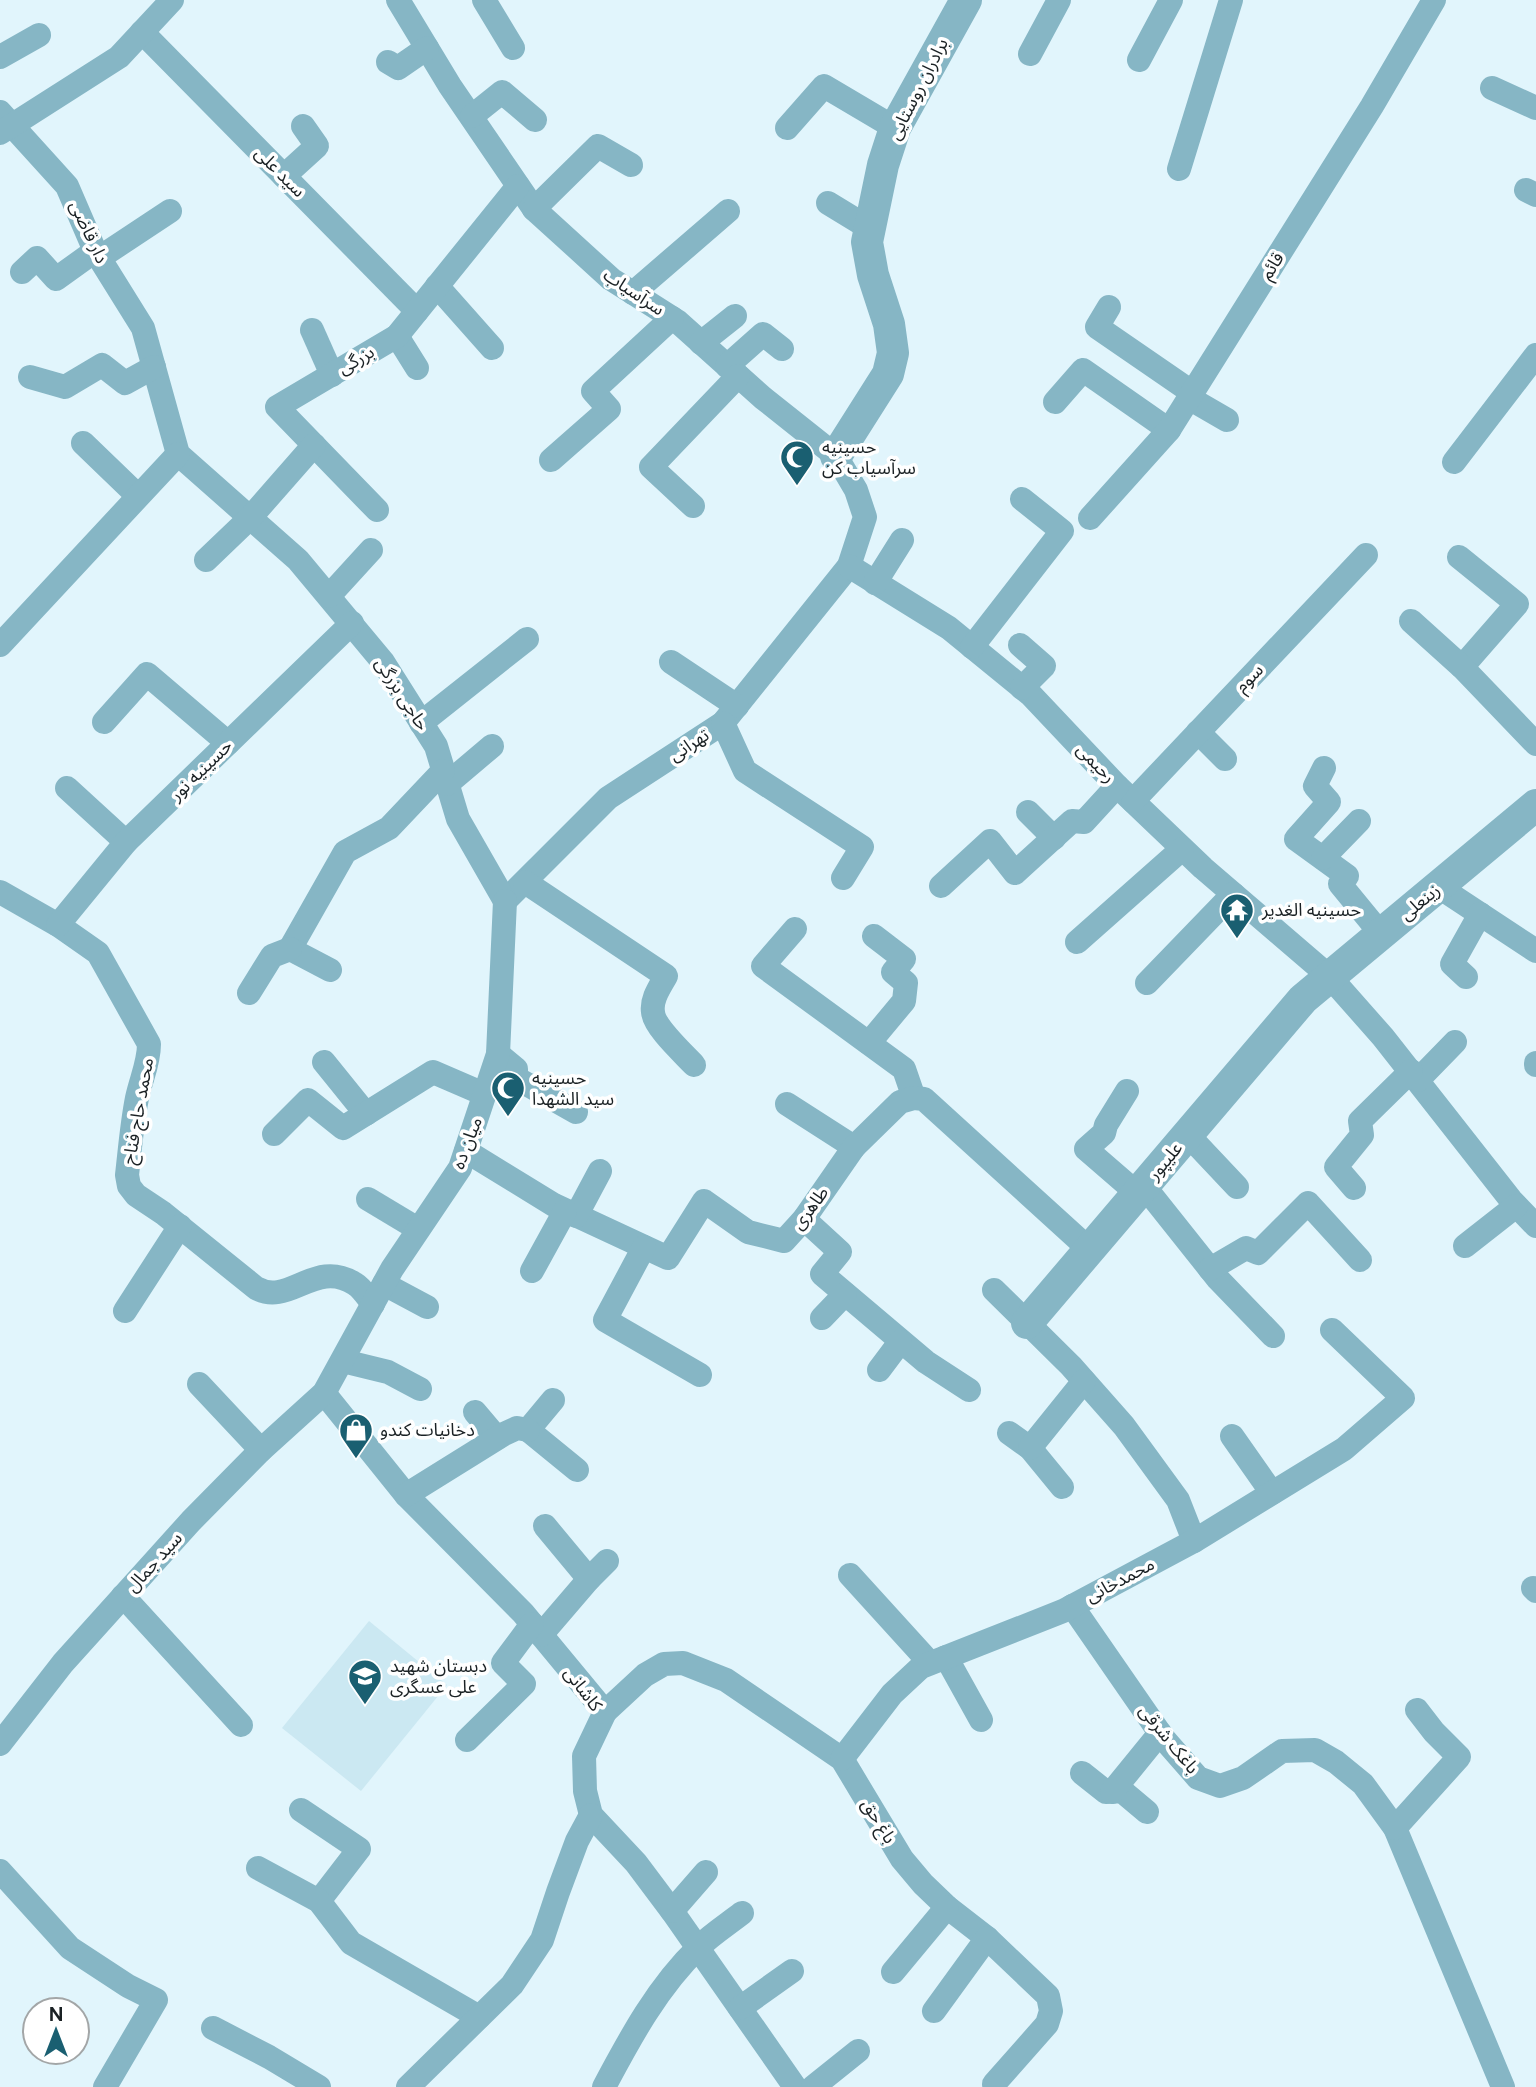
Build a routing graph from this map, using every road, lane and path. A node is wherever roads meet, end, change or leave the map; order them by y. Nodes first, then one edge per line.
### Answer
1 (172, 0) edge
2 (398, 0) edge
3 (484, 0) edge
4 (1059, 0) edge
5 (1171, 0) edge
6 (1231, 0) edge
7 (1434, 0) edge
8 (959, 3) edge
9 (142, 32) junction
10 (39, 35) dead end
11 (427, 48) junction
12 (513, 48) dead end
13 (1030, 54) dead end
14 (0, 57) edge
15 (1139, 60) dead end
16 (388, 62) dead end
17 (1492, 88) dead end
18 (1536, 108) edge
19 (472, 116) junction
20 (535, 120) dead end
21 (4, 123) edge
22 (303, 127) dead end
23 (787, 128) dead end
24 (895, 128) junction
25 (631, 165) dead end
26 (1179, 169) dead end
27 (284, 176) junction
28 (518, 186) junction
29 (828, 203) dead end
30 (534, 209) junction
31 (170, 211) dead end
32 (728, 211) dead end
33 (869, 228) junction
34 (97, 255) junction
35 (22, 272) dead end
36 (437, 286) junction
37 (633, 293) junction
38 (1109, 307) dead end
39 (417, 311) junction
40 (735, 316) dead end
41 (672, 318) junction
42 (312, 330) dead end
43 (397, 336) junction
44 (701, 343) junction
45 (492, 348) dead end
46 (782, 349) dead end
47 (1536, 355) edge
48 (154, 367) junction
49 (417, 368) dead end
50 (733, 371) junction
51 (332, 375) junction
52 (30, 377) dead end
53 (1191, 395) junction
54 (1055, 402) dead end
55 (1227, 420) dead end
56 (1169, 430) junction
57 (83, 443) dead end
58 (314, 445) junction
59 (178, 454) junction
60 (836, 456) junction
61 (551, 460) dead end
62 (1454, 462) dead end
63 (138, 496) junction
64 (1022, 499) dead end
65 (693, 506) dead end
66 (377, 510) dead end
67 (250, 518) junction
68 (1090, 518) dead end
69 (902, 540) dead end
70 (371, 550) dead end
71 (1366, 555) dead end
72 (1459, 557) dead end
73 (206, 560) dead end
74 (849, 566) junction
75 (876, 583) junction
76 (329, 596) junction
77 (1412, 621) dead end
78 (352, 623) junction
79 (4, 632) edge
80 (527, 639) dead end
81 (1020, 645) dead end
82 (972, 647) junction
83 (671, 662) dead end
84 (1462, 667) junction
85 (1022, 688) junction
86 (730, 714) junction
87 (104, 722) dead end
88 (421, 723) junction
89 (1198, 732) junction
90 (228, 743) junction
91 (1536, 744) edge
92 (492, 746) dead end
93 (1225, 759) dead end
94 (1324, 768) dead end
95 (445, 778) junction
96 (66, 788) dead end
97 (1125, 793) junction
98 (1536, 805) edge
99 (1028, 811) dead end
100 (1359, 821) dead end
101 (1054, 838) junction
102 (126, 842) junction
103 (1182, 849) junction
104 (1323, 858) junction
105 (843, 878) dead end
106 (525, 882) junction
107 (941, 886) dead end
108 (1438, 887) junction
109 (0, 892) edge
110 (1233, 894) junction
111 (505, 901) junction
112 (1480, 915) junction
113 (58, 925) junction
114 (795, 929) dead end
115 (1381, 934) junction
116 (874, 936) dead end
117 (1077, 942) dead end
118 (290, 949) junction
119 (1536, 951) edge
120 (330, 970) dead end
121 (1330, 977) junction
122 (1466, 977) dead end
123 (1147, 983) dead end
124 (249, 993) dead end
125 (1303, 999) joint
126 (1455, 1042) dead end
127 (869, 1043) junction
128 (498, 1054) junction
129 (324, 1062) dead end
130 (694, 1065) dead end
131 (1414, 1076) junction
132 (1128, 1091) dead end
133 (484, 1094) junction
134 (914, 1098) junction
135 (787, 1104) dead end
136 (576, 1112) dead end
137 (366, 1114) junction
138 (274, 1135) dead end
139 (1188, 1135) junction
140 (854, 1147) junction
141 (466, 1151) junction
142 (600, 1171) dead end
143 (1237, 1187) dead end
144 (1354, 1188) dead end
145 (1141, 1190) junction
146 (368, 1199) dead end
147 (1516, 1206) junction
148 (571, 1213) junction
149 (804, 1219) junction
150 (180, 1226) junction
151 (1536, 1226) edge
152 (418, 1229) junction
153 (1465, 1246) dead end
154 (644, 1247) junction
155 (1090, 1250) junction
156 (1360, 1260) dead end
157 (532, 1270) dead end
158 (1214, 1274) junction
159 (994, 1290) dead end
160 (379, 1294) junction
161 (845, 1294) junction
162 (427, 1307) dead end
163 (125, 1311) dead end
164 (822, 1318) dead end
165 (1027, 1323) junction
166 (1332, 1330) dead end
167 (1273, 1336) dead end
168 (900, 1342) junction
169 (344, 1360) junction
170 (879, 1370) dead end
171 (700, 1375) dead end
172 (1084, 1381) junction
173 (199, 1384) dead end
174 (420, 1389) dead end
175 (969, 1390) dead end
176 (324, 1393) junction
177 (553, 1400) dead end
178 (475, 1412) dead end
179 (528, 1430) junction
180 (1009, 1433) dead end
181 (1233, 1436) dead end
182 (497, 1438) junction
183 (1030, 1448) junction
184 (261, 1450) junction
185 (577, 1470) dead end
186 (1062, 1487) dead end
187 (1272, 1493) junction
188 (406, 1495) junction
189 (545, 1526) dead end
190 (1194, 1541) junction
191 (607, 1561) dead end
192 (850, 1575) dead end
193 (589, 1579) junction
194 (123, 1596) junction
195 (1072, 1606) junction
196 (537, 1630) junction
197 (938, 1660) junction
198 (1417, 1710) dead end
199 (605, 1712) junction
200 (981, 1720) dead end
201 (241, 1725) dead end
202 (1160, 1733) junction
203 (467, 1740) dead end
204 (0, 1744) edge
205 (842, 1759) junction
206 (1082, 1773) dead end
207 (1112, 1792) junction
208 (302, 1810) dead end
209 (1147, 1812) dead end
210 (592, 1815) junction
211 (1395, 1828) junction
212 (258, 1868) dead end
213 (0, 1871) edge
214 (706, 1872) dead end
215 (318, 1901) junction
216 (947, 1907) junction
217 (672, 1911) junction
218 (742, 1913) dead end
219 (987, 1938) junction
220 (699, 1947) junction
221 (792, 1971) dead end
222 (893, 1972) dead end
223 (740, 2008) junction
224 (934, 2011) dead end
225 (479, 2017) junction
226 (213, 2028) dead end
227 (858, 2051) dead end
228 (994, 2084) dead end
229 (415, 2085) edge
230 (105, 2087) edge
231 (319, 2087) edge
232 (604, 2087) edge
233 (795, 2087) edge
234 (813, 2087) edge
235 (1503, 2087) edge

1 - 9 street
2 - 11 street, سرآسیاب
3 - 12 street
4 - 13 street
5 - 15 street
6 - 26 street
7 - 53 street, قائم
8 - 24 street, برادران روستایی
9 - 21 street
9 - 27 street, سید علی
10 - 14 street
11 - 16 street
11 - 19 street, سرآسیاب
17 - 18 street
19 - 20 street
19 - 28 street, سرآسیاب
21 - 34 street, دار قاضی
22 - 27 street
23 - 24 street
24 - 33 street, برادران روستایی
25 - 30 street
27 - 39 street, سید علی
28 - 30 street, سرآسیاب
28 - 36 street, بزرگی
29 - 33 street
30 - 37 street, سرآسیاب
31 - 34 street
32 - 37 street
33 - 60 street, برادران روستایی
34 - 35 street
34 - 48 street, دار قاضی
36 - 39 street, بزرگی
36 - 45 street
37 - 41 street, سرآسیاب
38 - 53 street
39 - 43 street, بزرگی
40 - 44 street
41 - 44 street, سرآسیاب
41 - 61 street
42 - 51 street
43 - 49 street
43 - 51 street, بزرگی
44 - 50 street, سرآسیاب
46 - 50 street
47 - 62 street
48 - 52 street
48 - 59 street, دار قاضی
50 - 60 street, سرآسیاب
50 - 65 street
51 - 58 street, بزرگی
53 - 55 street
53 - 56 street, قائم
54 - 56 street
56 - 68 street, قائم
57 - 63 street
58 - 66 street
58 - 67 street
59 - 63 street
59 - 67 street, حاجی بزرگی
60 - 74 street, سرآسیاب
63 - 79 street
64 - 82 street
67 - 73 street
67 - 76 street, حاجی بزرگی
69 - 75 street
70 - 76 street
71 - 89 street, سوم
72 - 84 street
74 - 75 street, رحیمی
74 - 86 street, تهرانی
75 - 82 street, رحیمی
76 - 78 street, حاجی بزرگی
77 - 84 street
78 - 88 street, حاجی بزرگی
78 - 90 street, حسینیه نور
80 - 88 street
81 - 85 street
82 - 85 street, رحیمی
83 - 86 street
84 - 91 street
85 - 97 street, رحیمی
86 - 105 street
86 - 106 street, تهرانی
87 - 90 street
88 - 95 street, حاجی بزرگی
89 - 93 street
89 - 97 street, سوم
90 - 102 street, حسینیه نور
92 - 95 street
94 - 104 street
95 - 111 street, حاجی بزرگی
95 - 118 street
96 - 102 street
97 - 101 street, سوم
97 - 103 street, رحیمی
98 - 108 street, زینعلی
99 - 101 street
100 - 104 street
101 - 107 street
102 - 113 street, حسینیه نور
103 - 110 street, رحیمی
103 - 117 street
104 - 115 street
106 - 111 street, تهرانی
106 - 130 street
108 - 112 street
108 - 115 street, زینعلی
109 - 113 street, محمد حاج فناح
110 - 121 street, رحیمی
110 - 123 street
111 - 128 street, میان ده
112 - 119 street
112 - 122 street
113 - 150 street, محمد حاج فناح
114 - 127 street
115 - 121 street, زینعلی
116 - 127 street
118 - 120 street
118 - 124 street
121 - 125 street, زینعلی
121 - 131 street
125 - 139 street, علیپور
126 - 131 street
127 - 134 street
128 - 133 street, میان ده
128 - 136 street
129 - 137 street
131 - 144 street
131 - 147 street
132 - 145 street
133 - 137 street
133 - 141 street, میان ده
134 - 140 street, طاهری
134 - 155 street
135 - 140 street
137 - 138 street
139 - 143 street
139 - 145 street, علیپور
140 - 149 street, طاهری
141 - 148 street, طاهری
141 - 152 street, میان ده
142 - 148 street
145 - 155 street, علیپور
145 - 158 street
146 - 152 street
147 - 151 street
147 - 153 street
148 - 154 street, طاهری
148 - 157 street
149 - 154 street, طاهری
149 - 161 street
150 - 160 street, محمد حاج فناح
150 - 163 street
152 - 160 street, میان ده
154 - 171 street
155 - 165 street, علیپور
156 - 158 street
158 - 167 street
159 - 165 street
160 - 162 street
160 - 169 street, میان ده
161 - 164 street
161 - 168 street
165 - 172 street
166 - 187 street, محمدخانی
168 - 170 street
168 - 175 street
169 - 174 street
169 - 176 street, میان ده
172 - 183 street
172 - 190 street
173 - 184 street
176 - 184 street, سید جمال
176 - 188 street, کاشانی
177 - 179 street
178 - 182 street
179 - 182 street
179 - 185 street
180 - 183 street
181 - 187 street
182 - 188 street
183 - 186 street
184 - 194 street, سید جمال
187 - 190 street, محمدخانی
188 - 196 street, کاشانی
189 - 193 street
190 - 195 street, محمدخانی
191 - 193 street
192 - 197 street
193 - 196 street
194 - 201 street
194 - 204 street, سید جمال
195 - 197 street, محمدخانی
195 - 202 street, باغک شرقی
196 - 199 street, کاشانی
196 - 203 street
197 - 200 street
197 - 205 street, محمدخانی
198 - 211 street
199 - 205 street, باغ حق
199 - 210 street, کاشانی
202 - 207 street
202 - 211 street, باغک شرقی
205 - 216 street, باغ حق
206 - 207 street
207 - 209 street
208 - 215 street
210 - 217 street
210 - 225 street
211 - 235 street, باغک شرقی
212 - 215 street
213 - 230 street
214 - 217 street
215 - 225 street
216 - 219 street, باغ حق
216 - 222 street
217 - 220 street
218 - 220 street
219 - 224 street
219 - 228 street, باغ حق
220 - 223 street
220 - 232 street
221 - 223 street
223 - 233 street
225 - 229 street
226 - 231 street
227 - 234 street

